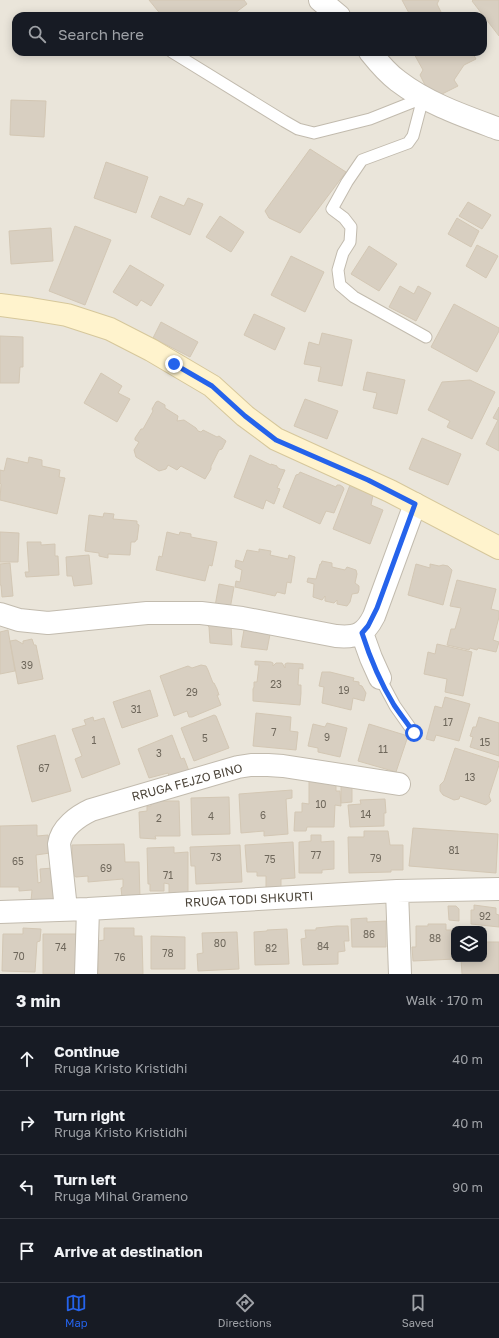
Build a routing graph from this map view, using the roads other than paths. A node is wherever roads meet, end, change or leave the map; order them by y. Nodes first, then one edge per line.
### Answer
1 (320, 0) edge
2 (334, 12) edge
3 (178, 56) edge
4 (374, 56) edge
5 (424, 98) junction
6 (499, 129) edge
7 (0, 305) edge
8 (426, 337) dead end
9 (415, 504) junction
10 (499, 548) edge
11 (0, 614) edge
12 (362, 633) junction
13 (380, 678) joint
14 (414, 733) dead end
15 (399, 784) dead end
16 (499, 889) edge
17 (397, 891) junction
18 (88, 908) junction
19 (66, 909) junction
20 (0, 912) edge
21 (86, 974) edge
22 (400, 974) edge

1 - 2 street
3 - 5 lane
4 - 5 street
5 - 6 street
5 - 8 lane
7 - 9 street
9 - 10 street
9 - 12 street
11 - 12 street
12 - 13 street
13 - 14 lane
15 - 19 street, RRUGA FEJZO BINO
16 - 17 street, RRUGA TODI SHKURTI
17 - 18 street, RRUGA TODI SHKURTI
17 - 22 street
18 - 19 street, RRUGA TODI SHKURTI
18 - 21 street
19 - 20 street, RRUGA TODI SHKURTI

